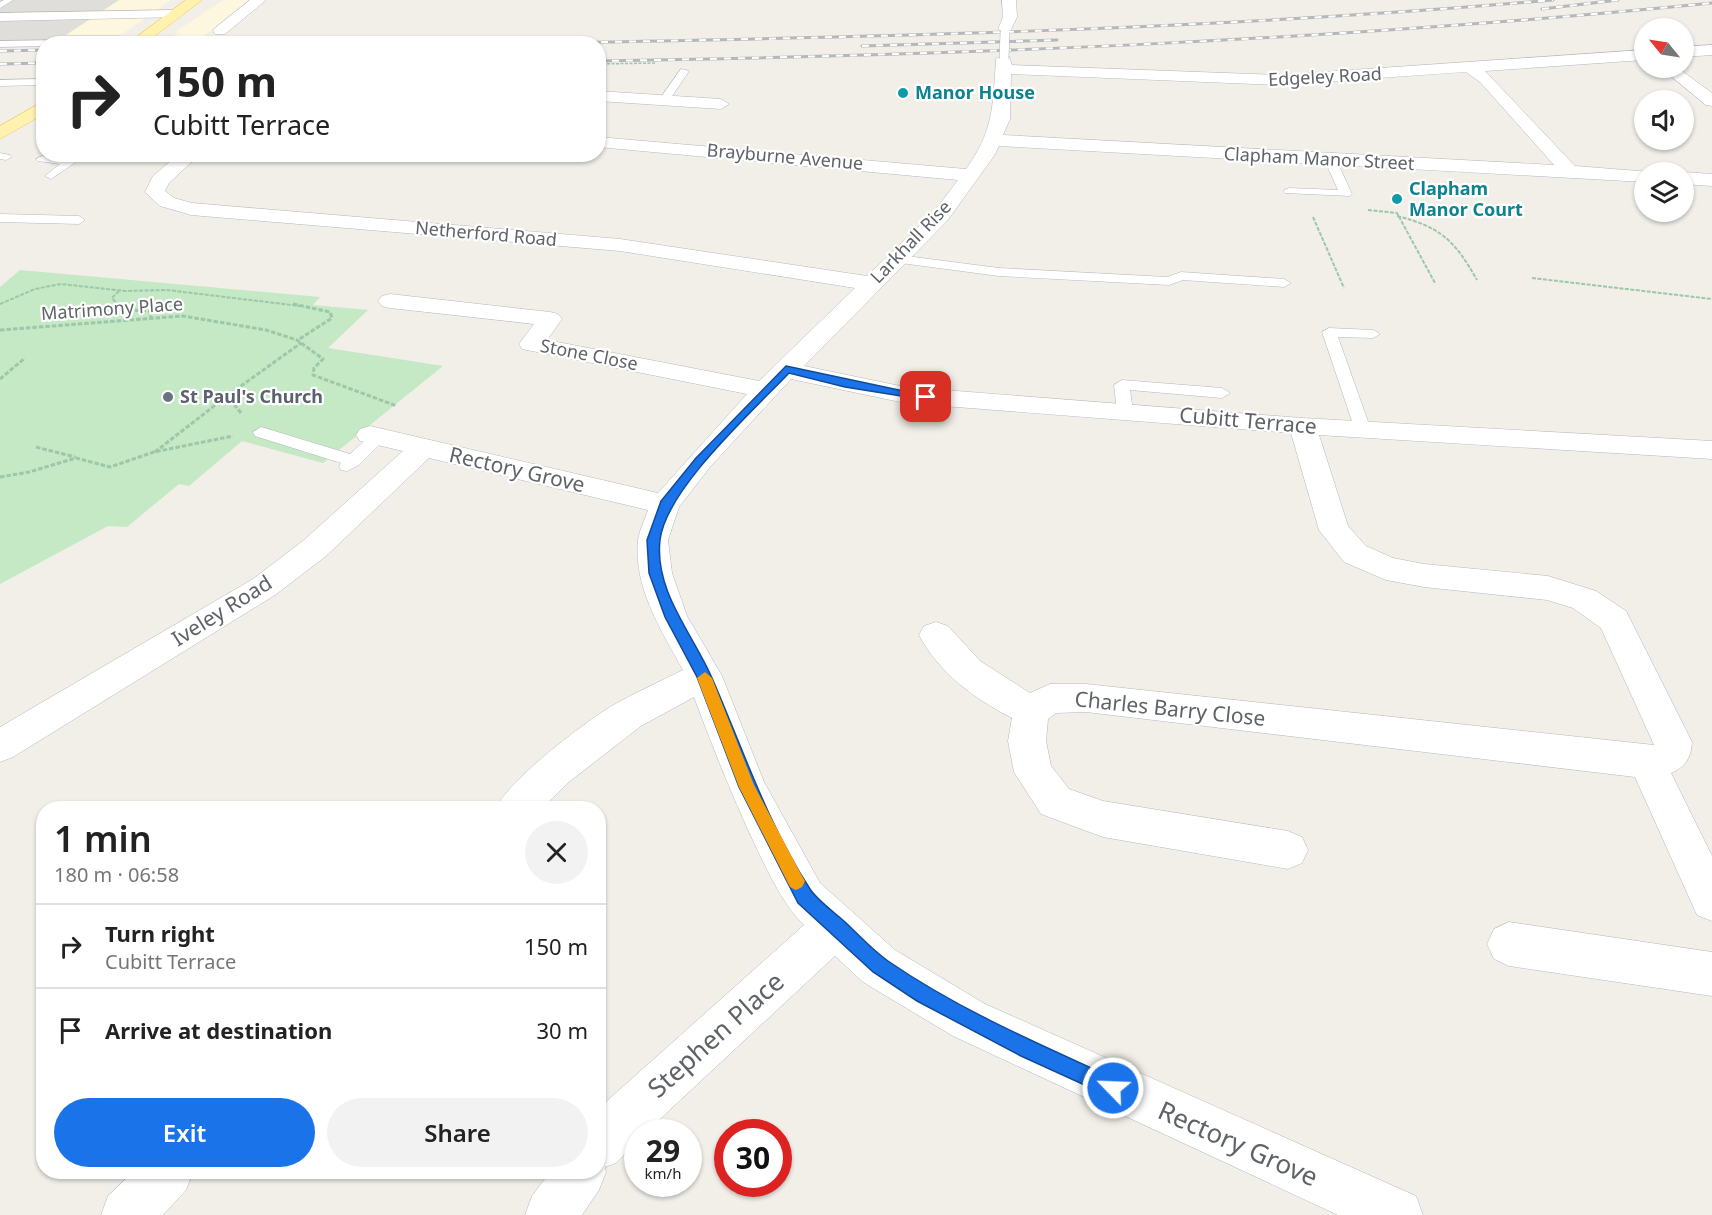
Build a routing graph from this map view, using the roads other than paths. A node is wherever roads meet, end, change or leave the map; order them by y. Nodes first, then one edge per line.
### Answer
1 (9, 0) edge
2 (195, 0) edge
3 (259, 0) edge
4 (1009, 0) edge
5 (0, 6) edge
6 (175, 14) junction
7 (0, 17) edge
8 (1007, 25) joint
9 (220, 31) dead end
10 (145, 36) edge
11 (0, 44) edge
12 (36, 44) edge
13 (1712, 50) edge
14 (1694, 51) edge
15 (1634, 56) edge
16 (1005, 64) junction
17 (1469, 68) junction
18 (684, 71) dead end
19 (1682, 78) edge
20 (36, 82) edge
21 (0, 83) edge
22 (606, 96) edge
23 (664, 100) junction
24 (1712, 101) edge
25 (721, 104) dead end
26 (36, 111) edge
27 (0, 134) edge
28 (994, 140) junction
29 (606, 143) edge
30 (1330, 159) junction
31 (70, 162) edge
32 (181, 162) edge
33 (1570, 172) junction
34 (971, 175) junction
35 (1634, 175) edge
36 (51, 176) dead end
37 (1694, 179) edge
38 (1712, 180) edge
39 (1289, 191) dead end
40 (0, 218) edge
41 (79, 220) dead end
42 (898, 259) junction
43 (1284, 283) dead end
44 (872, 284) junction
45 (390, 301) dead end
46 (1373, 334) dead end
47 (786, 370) junction
48 (765, 390) junction
49 (1222, 393) dead end
50 (1125, 411) junction
51 (1302, 426) junction
52 (1364, 430) junction
53 (258, 431) road end
54 (374, 436) joint
55 (423, 448) junction
56 (1712, 450) edge
57 (665, 504) junction
58 (936, 635) dead end
59 (704, 676) junction
60 (1031, 711) junction
61 (0, 746) edge
62 (1647, 762) junction
63 (523, 801) edge
64 (1288, 850) dead end
65 (1712, 901) edge
66 (835, 926) junction
67 (1509, 944) dead end
68 (1712, 974) edge
69 (606, 1135) edge
70 (161, 1179) edge
71 (576, 1179) edge
72 (127, 1215) edge
73 (551, 1215) edge
74 (1397, 1215) edge

1 - 5 lane
2 - 6 main road
3 - 9 street
4 - 8 street
6 - 7 street
6 - 10 main road
8 - 16 lane, bridge
11 - 12 lane
13 - 14 street
15 - 17 street, Edgeley Road
16 - 17 street, Edgeley Road
16 - 28 street, Larkhall Rise
17 - 33 street
18 - 23 lane
19 - 24 street
20 - 21 lane
22 - 23 street
23 - 25 street
26 - 27 main road
28 - 30 street, Clapham Manor Street
28 - 34 street, Larkhall Rise
29 - 34 street, Brayburne Avenue
30 - 33 street, Clapham Manor Street
30 - 39 lane
31 - 36 lane
32 - 44 street, Netherford Road
33 - 35 street, Clapham Manor Street
34 - 42 street, Larkhall Rise
37 - 38 street
40 - 41 lane
42 - 43 lane
42 - 44 street, Larkhall Rise
44 - 47 street, Larkhall Rise
45 - 48 street, Stone Close
46 - 52 lane
47 - 48 street, Rectory Grove
47 - 50 street, Cubitt Terrace
48 - 57 street, Rectory Grove
49 - 50 lane
50 - 51 street, Cubitt Terrace
51 - 52 street, Cubitt Terrace
51 - 62 street
52 - 56 street, Cubitt Terrace
53 - 54 lane
54 - 55 street, Rectory Grove
55 - 57 street, Rectory Grove
55 - 61 street, Iveley Road
57 - 59 street, Rectory Grove
58 - 60 street
59 - 63 street
59 - 66 street, Rectory Grove
60 - 62 street, Charles Barry Close
60 - 64 street
62 - 65 street
66 - 69 street, Stephen Place
66 - 74 street, Rectory Grove
67 - 68 street
70 - 72 street
71 - 73 street

